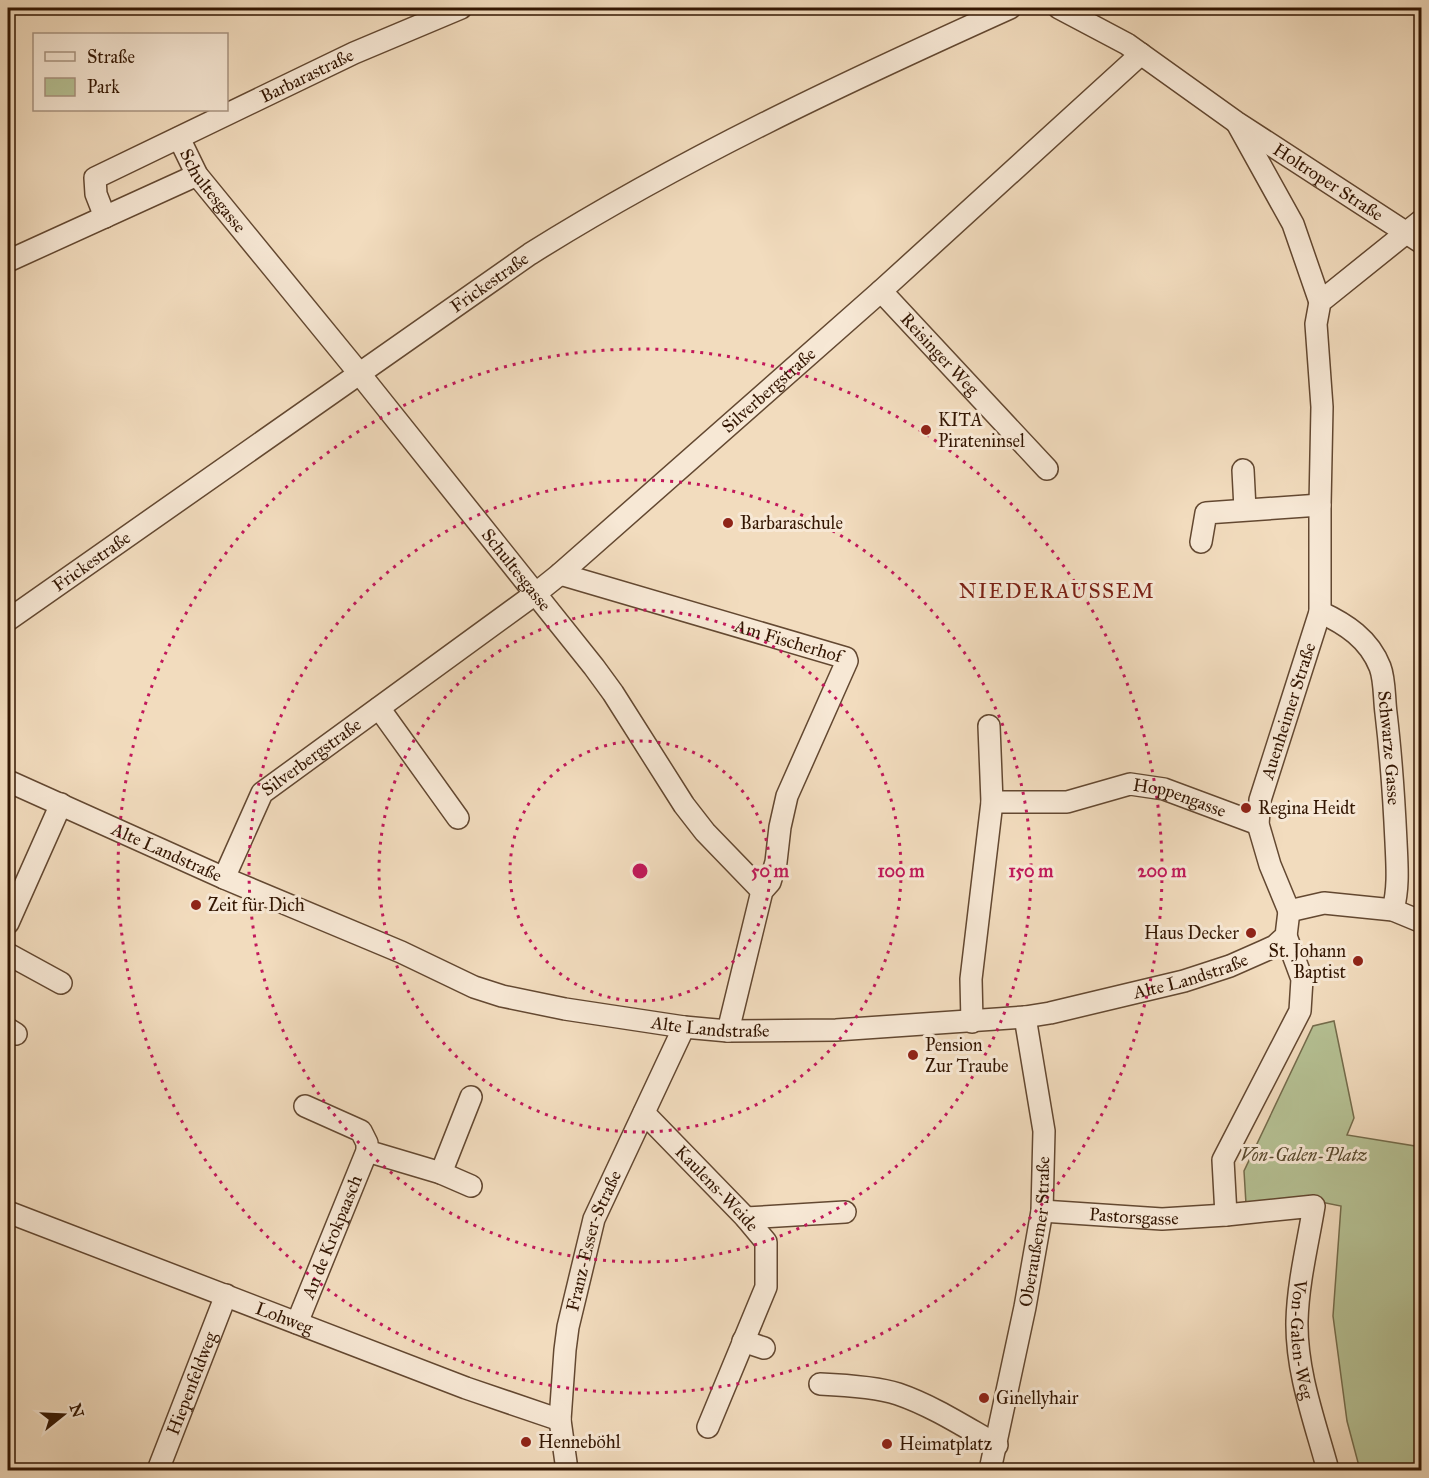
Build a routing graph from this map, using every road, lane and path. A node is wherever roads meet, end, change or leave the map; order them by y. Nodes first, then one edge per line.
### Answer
1 (461, 8) edge
2 (1010, 8) edge
3 (1059, 8) edge
4 (1141, 54) junction
5 (1236, 122) junction
6 (179, 138) junction
7 (197, 175) junction
8 (105, 217) junction
9 (1417, 232) edge
10 (8, 261) edge
11 (881, 291) junction
12 (1320, 302) junction
13 (360, 373) junction
14 (1047, 469) dead end
15 (1243, 470) dead end
16 (1320, 505) junction
17 (1245, 509) junction
18 (1201, 542) dead end
19 (560, 574) junction
20 (535, 594) junction
21 (1320, 612) junction
22 (8, 620) edge
23 (379, 708) junction
24 (989, 726) dead end
25 (8, 780) edge
26 (992, 802) junction
27 (61, 804) junction
28 (458, 818) dead end
29 (1258, 824) junction
30 (224, 878) junction
31 (762, 891) junction
32 (1393, 910) junction
33 (1289, 911) junction
34 (1422, 922) edge
35 (8, 923) edge
36 (1286, 936) junction
37 (8, 954) edge
38 (60, 983) dead end
39 (1026, 1017) junction
40 (972, 1022) junction
41 (684, 1027) junction
42 (728, 1031) junction
43 (471, 1097) dead end
44 (305, 1106) dead end
45 (644, 1113) junction
46 (367, 1151) junction
47 (441, 1173) junction
48 (471, 1186) dead end
49 (1314, 1206) joint
50 (1042, 1211) junction
51 (8, 1212) edge
52 (845, 1212) dead end
53 (1226, 1215) junction
54 (746, 1218) junction
55 (226, 1295) junction
56 (297, 1323) junction
57 (743, 1341) junction
58 (764, 1348) dead end
59 (820, 1384) dead end
60 (560, 1420) junction
61 (708, 1427) dead end
62 (997, 1445) junction
63 (158, 1470) edge
64 (567, 1470) edge
65 (990, 1470) edge
66 (1328, 1470) edge

1 - 6 street, Barbarastraße
2 - 13 street, Frickestraße
3 - 4 street, Holtroper Straße
4 - 5 street, Holtroper Straße
4 - 11 street, Silverbergstraße
5 - 9 street, Holtroper Straße
5 - 12 street, Holtroper Straße
6 - 7 street, Schultesgasse
6 - 8 street, Barbarastraße
7 - 8 street
7 - 13 street, Schultesgasse
8 - 10 street
9 - 12 street
11 - 14 street, Reisinger Weg
11 - 19 street, Silverbergstraße
12 - 16 street, Auenheimer Straße
13 - 20 street, Schultesgasse
13 - 22 street, Frickestraße
15 - 17 street
16 - 17 street
16 - 21 street, Auenheimer Straße
17 - 18 street
19 - 20 street, Silverbergstraße
19 - 31 street, Am Fischerhof
20 - 23 street, Silverbergstraße
20 - 31 street, Schultesgasse
21 - 29 street, Auenheimer Straße
21 - 32 street, Schwarze Gasse
23 - 28 street, Silverbergstraße
23 - 30 street, Silverbergstraße
24 - 26 street
25 - 27 street, Alte Landstraße
26 - 29 street, Hoppengasse
26 - 40 street
27 - 30 street, Alte Landstraße
27 - 35 street
29 - 33 street, Auenheimer Straße
30 - 41 street, Alte Landstraße
31 - 42 street
32 - 33 street
32 - 34 street
33 - 36 street
36 - 39 street, Alte Landstraße
36 - 53 street
37 - 38 street
39 - 40 street, Alte Landstraße
39 - 50 street, Oberaußemer Straße
40 - 42 street, Alte Landstraße
41 - 42 street, Alte Landstraße
41 - 45 street, Franz-Esser-Straße
43 - 47 street
44 - 46 street
45 - 54 street, Kaulens-Weide
45 - 60 street, Franz-Esser-Straße
46 - 47 street
46 - 56 street, An de Krokpaasch
47 - 48 street
49 - 53 street, Pastorsgasse
49 - 66 street, Von-Galen-Weg
50 - 53 street, Pastorsgasse
50 - 62 street, Oberaußemer Straße
51 - 55 street, Lohweg
52 - 54 street
54 - 57 street, Kaulens-Weide
55 - 56 street, Lohweg
55 - 63 street, Hiepenfeldweg
56 - 60 street, Lohweg
57 - 58 street
57 - 61 street, Kaulens-Weide
59 - 62 street
60 - 64 street, Franz-Esser-Straße
62 - 65 street, Oberaußemer Straße

